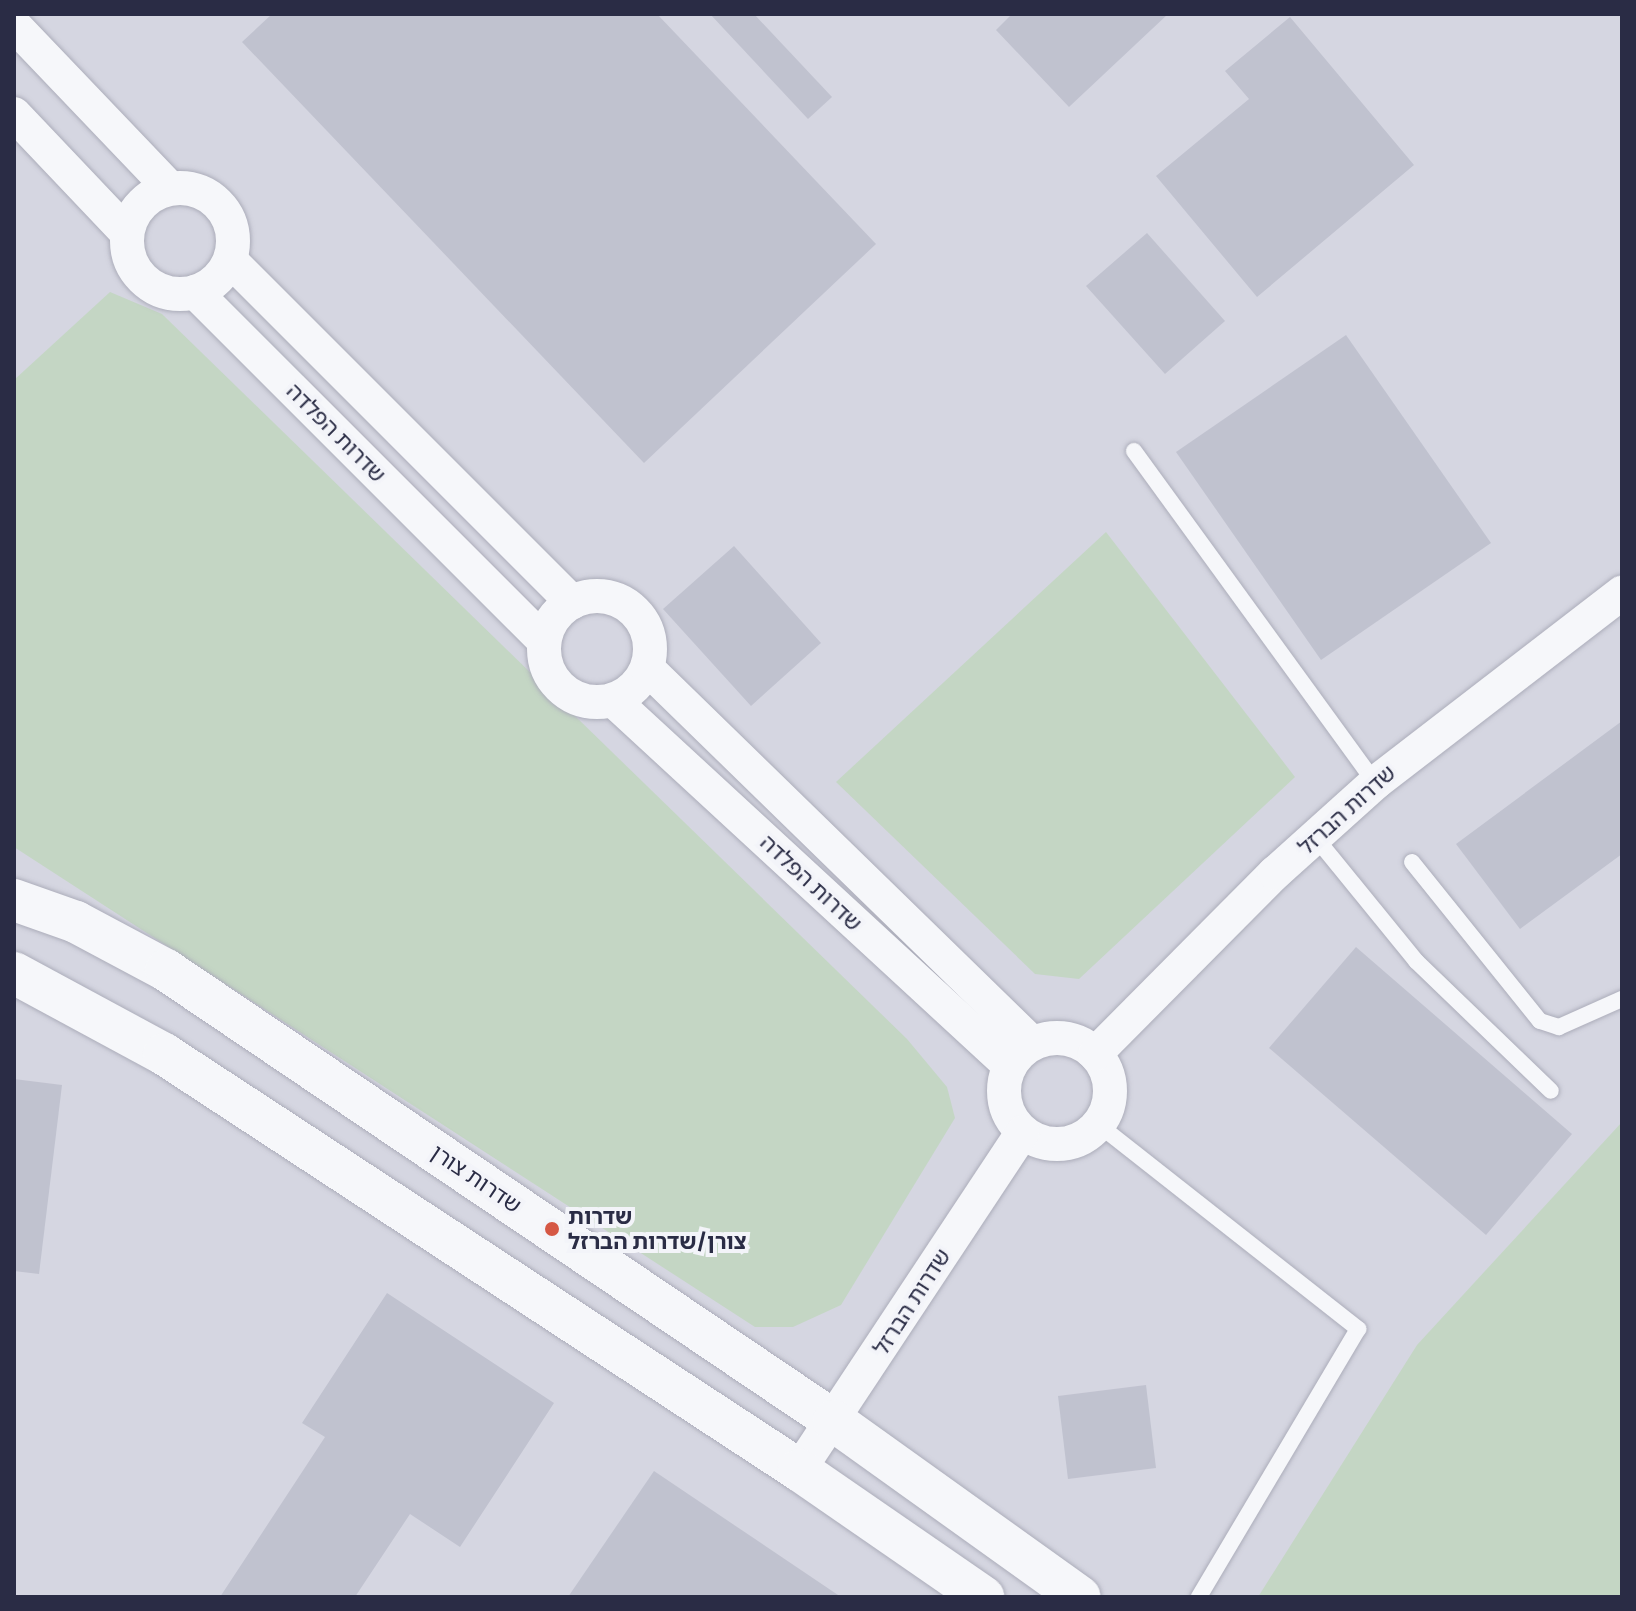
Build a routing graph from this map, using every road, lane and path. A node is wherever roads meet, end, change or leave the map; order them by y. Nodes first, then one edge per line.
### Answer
1 (14, 25) edge
2 (14, 114) edge
3 (170, 188) junction
4 (127, 233) junction
5 (230, 260) junction
6 (195, 292) junction
7 (1134, 451) dead end
8 (1622, 593) edge
9 (572, 602) junction
10 (544, 641) junction
11 (647, 668) junction
12 (613, 700) junction
13 (1375, 783) junction
14 (1315, 837) junction
15 (1412, 862) dead end
16 (14, 900) edge
17 (14, 973) edge
18 (1622, 999) edge
19 (1095, 1054) junction
20 (1021, 1055) junction
21 (1551, 1091) dead end
22 (1099, 1125) junction
23 (1023, 1132) junction
24 (834, 1421) junction
25 (799, 1470) junction
26 (983, 1597) edge
27 (1080, 1597) edge
28 (1199, 1597) edge

1 - 3 street
2 - 4 street
3 - 4 street
3 - 5 street
4 - 6 street
5 - 6 street
5 - 9 street
6 - 10 street, שדרות הפלדה
7 - 13 lane
8 - 13 street, שדרות הברזל
9 - 10 street
9 - 11 street
10 - 12 street
11 - 12 street
11 - 20 street, שדרות הפלדה
12 - 20 street, שדרות הפלדה
13 - 14 street, שדרות הברזל
14 - 19 street, שדרות הברזל
14 - 21 lane
15 - 18 lane
16 - 24 street, שדרות צורן
17 - 25 street
19 - 20 street
19 - 22 street
20 - 23 street
22 - 23 street
22 - 28 lane
23 - 24 street, שדרות הברזל
24 - 25 street, שדרות הברזל
24 - 27 street, שדרות צורן
25 - 26 street

